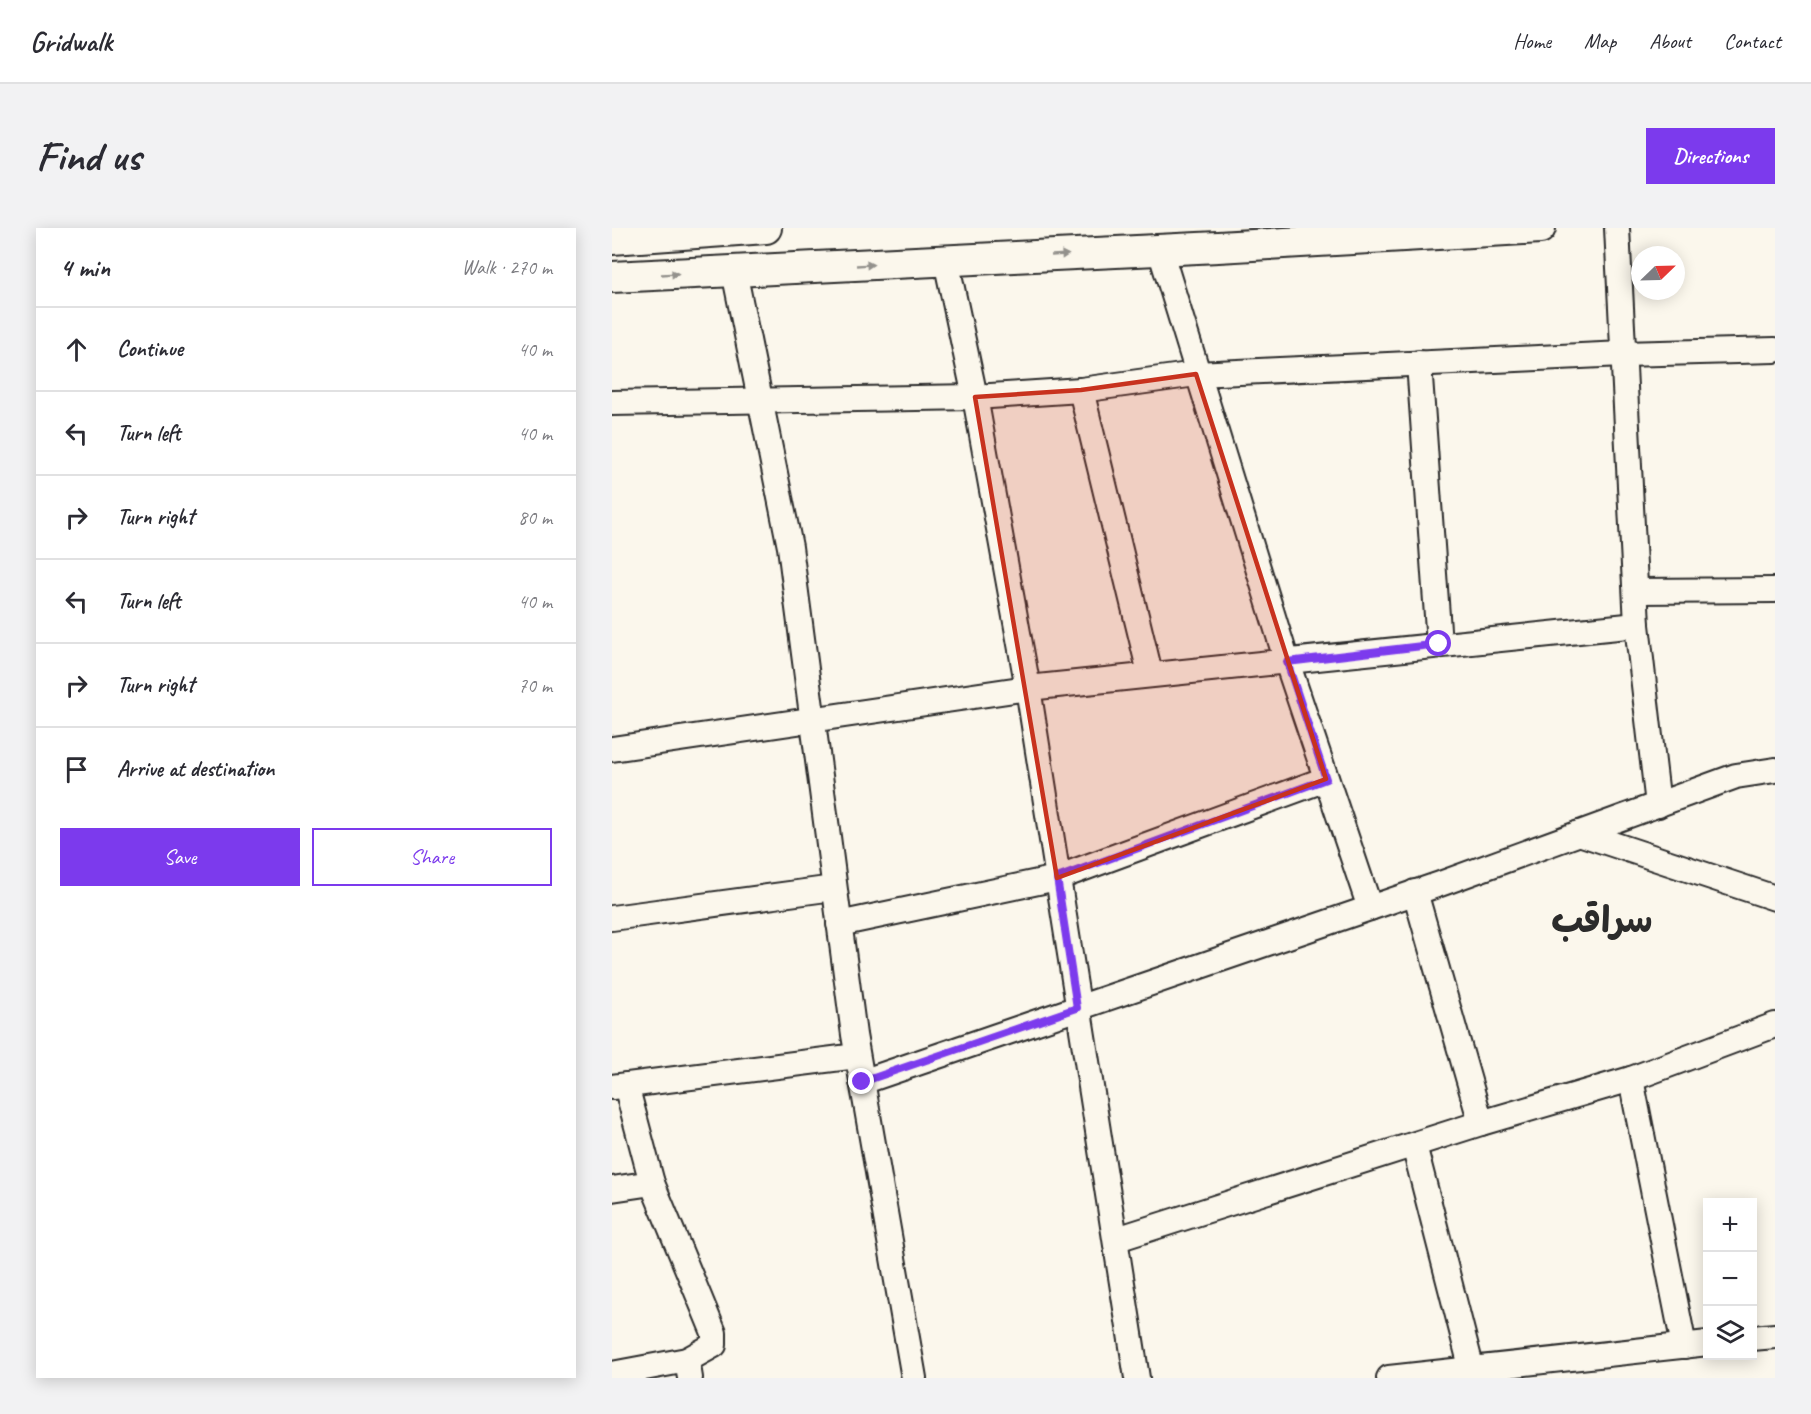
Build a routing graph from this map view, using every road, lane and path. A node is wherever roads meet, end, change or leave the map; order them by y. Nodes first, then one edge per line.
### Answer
1 (766, 228) edge
2 (1540, 228) edge
3 (1617, 228) edge
4 (672, 230) edge
5 (612, 239) edge
6 (1160, 250) junction
7 (946, 261) junction
8 (734, 271) junction
9 (612, 277) edge
10 (1775, 350) edge
11 (1623, 354) junction
12 (1419, 363) junction
13 (1196, 374) junction
14 (1081, 390) junction
15 (975, 397) junction
16 (760, 401) junction
17 (612, 403) edge
18 (1775, 590) edge
19 (1636, 591) junction
20 (1637, 626) junction
21 (1439, 644) junction
22 (1287, 662) junction
23 (1150, 673) junction
24 (1028, 687) junction
25 (812, 717) junction
26 (612, 749) edge
27 (1775, 770) edge
28 (1326, 779) junction
29 (1658, 805) junction
30 (1579, 833) junction
31 (1057, 878) junction
32 (834, 888) junction
33 (1415, 892) junction
34 (1775, 898) edge
35 (1370, 908) junction
36 (612, 918) edge
37 (839, 924) junction
38 (1077, 1008) junction
39 (1775, 1025) edge
40 (857, 1056) junction
41 (1631, 1079) junction
42 (862, 1082) junction
43 (619, 1086) edge
44 (1481, 1123) junction
45 (1414, 1145) junction
46 (652, 1183) junction
47 (612, 1189) edge
48 (1117, 1239) junction
49 (1775, 1336) edge
50 (1757, 1338) edge
51 (1703, 1344) edge
52 (1684, 1346) junction
53 (688, 1369) edge
54 (1473, 1373) edge
55 (612, 1374) edge
56 (914, 1378) edge
57 (1137, 1378) edge
58 (1389, 1378) edge

1 - 4 main road
2 - 6 main road
3 - 11 street
4 - 5 main road
7 -> 6 main road
6 - 13 street
8 -> 7 main road
7 - 15 street
9 -> 8 main road
8 - 16 street
10 - 11 street
11 - 12 street
11 - 19 street
12 - 13 street
12 - 21 street
13 - 14 street
13 - 22 street
14 - 15 street
14 - 23 street
15 - 16 street
15 - 24 street
16 - 17 street
16 - 25 street
18 - 19 street
19 - 20 street
20 - 21 street
20 - 29 street
21 - 22 street
22 - 23 street
22 - 28 street
23 - 24 street
24 - 25 street
24 - 31 street
25 - 26 street
25 - 32 street
27 - 29 street
28 - 31 street
28 - 35 street
29 - 30 street
30 - 33 street
30 - 34 street
31 - 37 street
31 - 38 street
32 - 36 street
32 - 37 street
33 - 35 street
33 - 44 street
35 - 38 street
37 - 40 street
38 - 42 street
38 - 48 street
39 - 41 street
40 - 42 street
40 - 43 street
41 - 44 street
41 - 52 street
42 - 56 street
43 - 46 street
44 - 45 street
45 - 48 street
45 - 54 street
46 - 47 street
46 - 53 street
48 - 57 street
49 - 50 street
51 - 52 street
52 - 54 street
53 - 55 street
54 - 58 street

